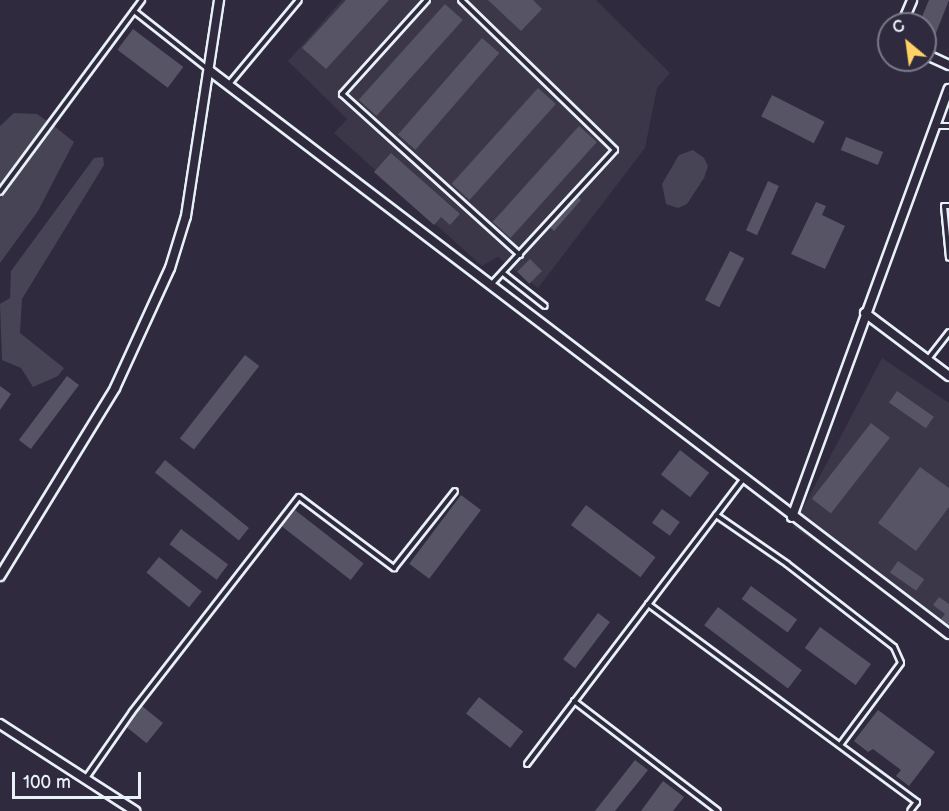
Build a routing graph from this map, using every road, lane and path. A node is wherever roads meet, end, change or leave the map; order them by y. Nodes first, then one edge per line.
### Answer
1 (142, 0) edge
2 (219, 0) edge
3 (299, 0) edge
4 (427, 0) edge
5 (461, 0) edge
6 (134, 11) junction
7 (210, 71) junction
8 (229, 84) junction
9 (949, 90) edge
10 (936, 125) junction
11 (949, 126) edge
12 (0, 192) edge
13 (949, 206) edge
14 (520, 255) junction
15 (949, 258) edge
16 (503, 273) junction
17 (491, 285) junction
18 (545, 306) dead end
19 (865, 313) junction
20 (949, 332) edge
21 (928, 360) junction
22 (949, 376) edge
23 (743, 479) junction
24 (455, 491) dead end
25 (716, 515) junction
26 (792, 517) junction
27 (0, 576) edge
28 (648, 604) junction
29 (949, 634) edge
30 (574, 701) junction
31 (0, 724) edge
32 (840, 745) junction
33 (527, 764) dead end
34 (86, 779) junction
35 (135, 811) edge
36 (718, 811) edge
37 (910, 811) edge

1 - 6 lane
2 - 7 street
3 - 8 lane
4 - 14 lane
5 - 14 lane
6 - 7 lane
6 - 12 lane
7 - 8 street
7 - 27 street
8 - 17 street
9 - 10 street
10 - 11 lane
10 - 19 street
13 - 15 lane
14 - 16 lane
16 - 17 lane
16 - 18 lane
17 - 23 street
19 - 21 street
19 - 26 street
20 - 21 lane
21 - 22 street
23 - 25 lane
23 - 26 street
24 - 34 lane
25 - 28 lane
25 - 32 lane
26 - 29 street
28 - 30 lane
28 - 32 lane
30 - 33 lane
30 - 36 lane
31 - 34 street
32 - 37 lane
34 - 35 street

